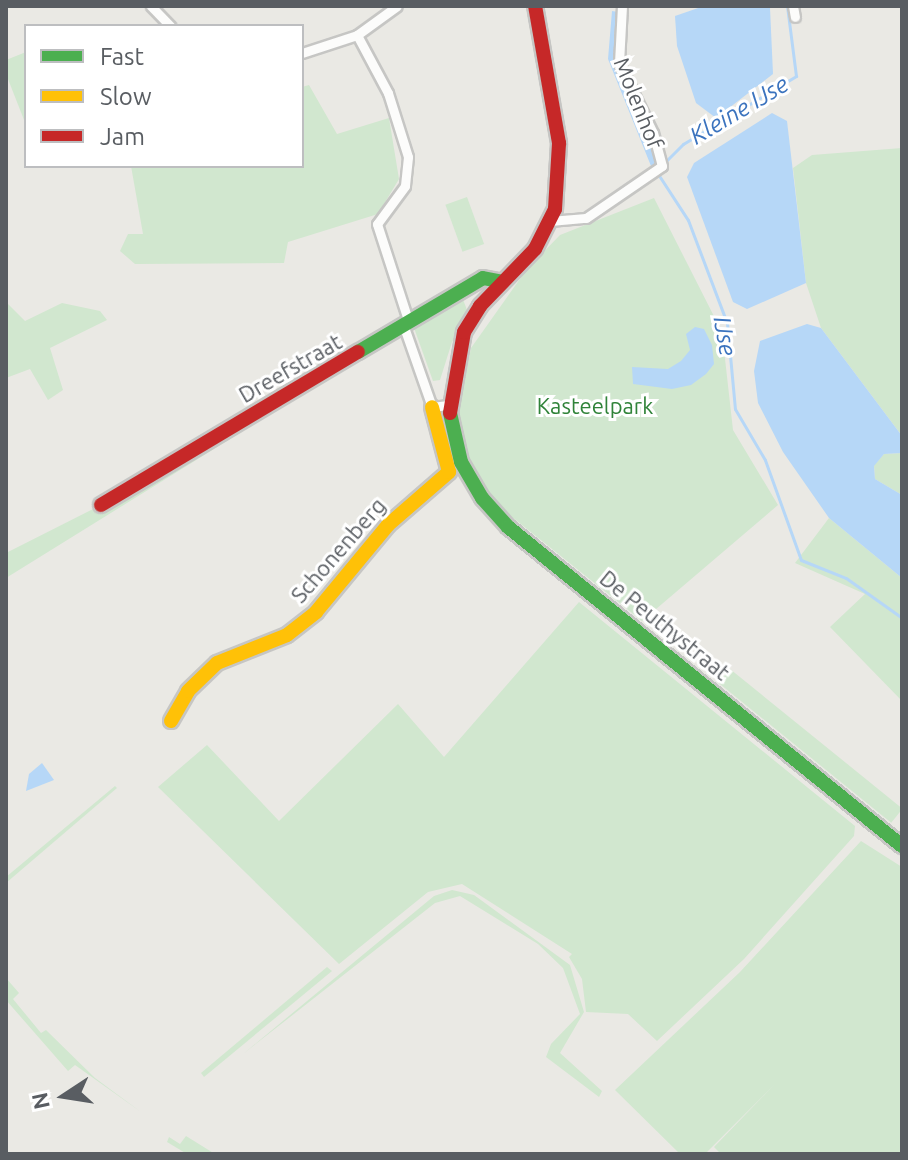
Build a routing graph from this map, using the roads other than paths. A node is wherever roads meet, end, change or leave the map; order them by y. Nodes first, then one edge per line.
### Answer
1 (151, 6) edge
2 (397, 6) edge
3 (622, 6) edge
4 (793, 6) edge
5 (536, 12) edge
6 (795, 17) dead end
7 (168, 24) edge
8 (357, 35) junction
9 (304, 52) edge
10 (550, 221) junction
11 (503, 282) junction
12 (407, 325) junction
13 (448, 405) junction
14 (432, 407) junction
15 (101, 505) dead end
16 (171, 721) dead end
17 (902, 846) edge

1 - 7 street
2 - 8 street
3 - 10 street, Molenhof
4 - 6 street
5 - 10 main road, De Peuthystraat
8 - 9 street
8 - 12 street
10 - 11 main road, De Peuthystraat
11 - 12 main road, Dreefstraat
11 - 13 main road, De Peuthystraat
12 - 14 street
12 - 15 main road, Dreefstraat
13 - 14 street
13 - 17 main road, De Peuthystraat
14 - 16 main road, Schonenberg

